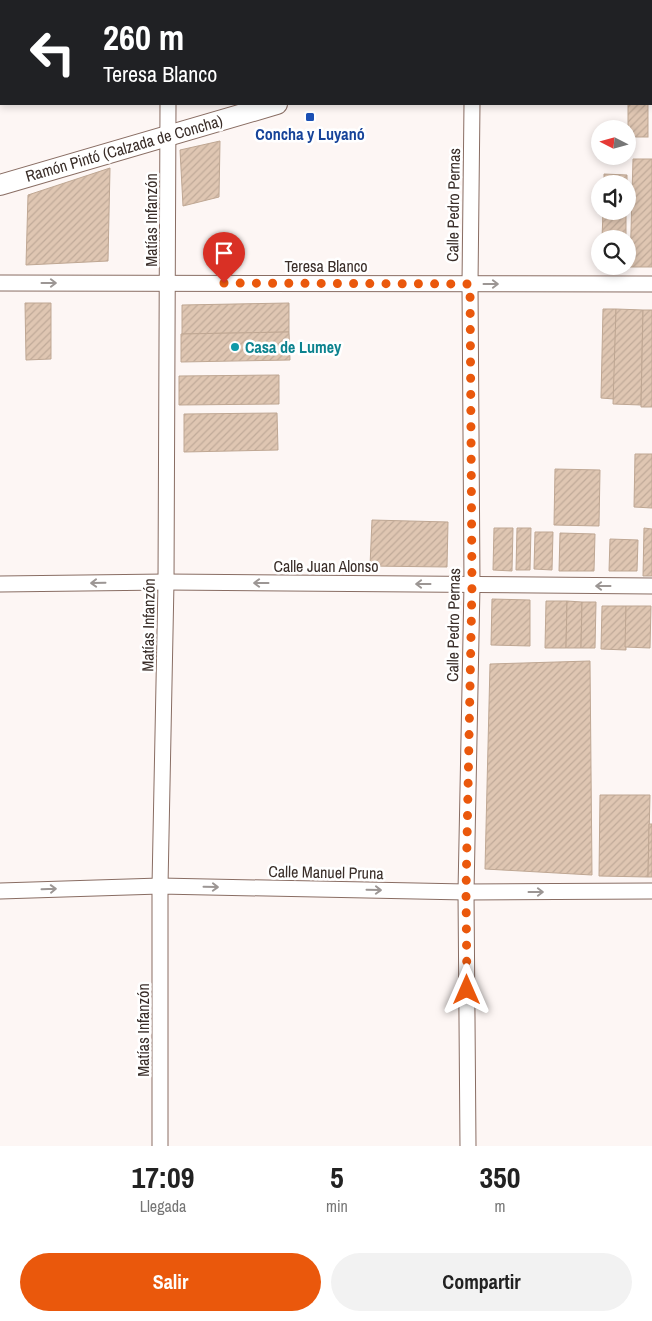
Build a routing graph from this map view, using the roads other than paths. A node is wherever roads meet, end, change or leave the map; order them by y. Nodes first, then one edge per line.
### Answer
1 (168, 105) edge
2 (273, 105) edge
3 (472, 105) edge
4 (168, 134) junction
5 (0, 185) edge
6 (0, 283) edge
7 (168, 283) junction
8 (470, 284) junction
9 (652, 284) edge
10 (166, 582) junction
11 (0, 584) edge
12 (472, 585) junction
13 (652, 586) edge
14 (160, 886) junction
15 (0, 890) edge
16 (466, 892) junction
17 (652, 892) edge
18 (160, 1146) edge
19 (468, 1146) edge

1 - 4 street, Matías Infanzón
2 - 4 main road, Ramón Pintó (Calzada de Concha)
3 - 8 street, Calle Pedro Pernas
4 - 5 main road, Ramón Pintó (Calzada de Concha)
4 - 7 street, Matías Infanzón
6 -> 7 street, Teresa Blanco
7 - 8 street, Teresa Blanco
7 - 10 street, Matías Infanzón
8 -> 9 street, Teresa Blanco
8 - 12 street, Calle Pedro Pernas
10 -> 11 street, Calle Juan Alonso
12 -> 10 street, Calle Juan Alonso
10 - 14 street, Matías Infanzón
13 -> 12 street, Calle Juan Alonso
12 - 16 street, Calle Pedro Pernas
15 -> 14 street, Calle Manuel Pruna
14 -> 16 street, Calle Manuel Pruna
14 - 18 street, Matías Infanzón
16 -> 17 street, Calle Manuel Pruna
16 - 19 street, Calle Pedro Pernas

